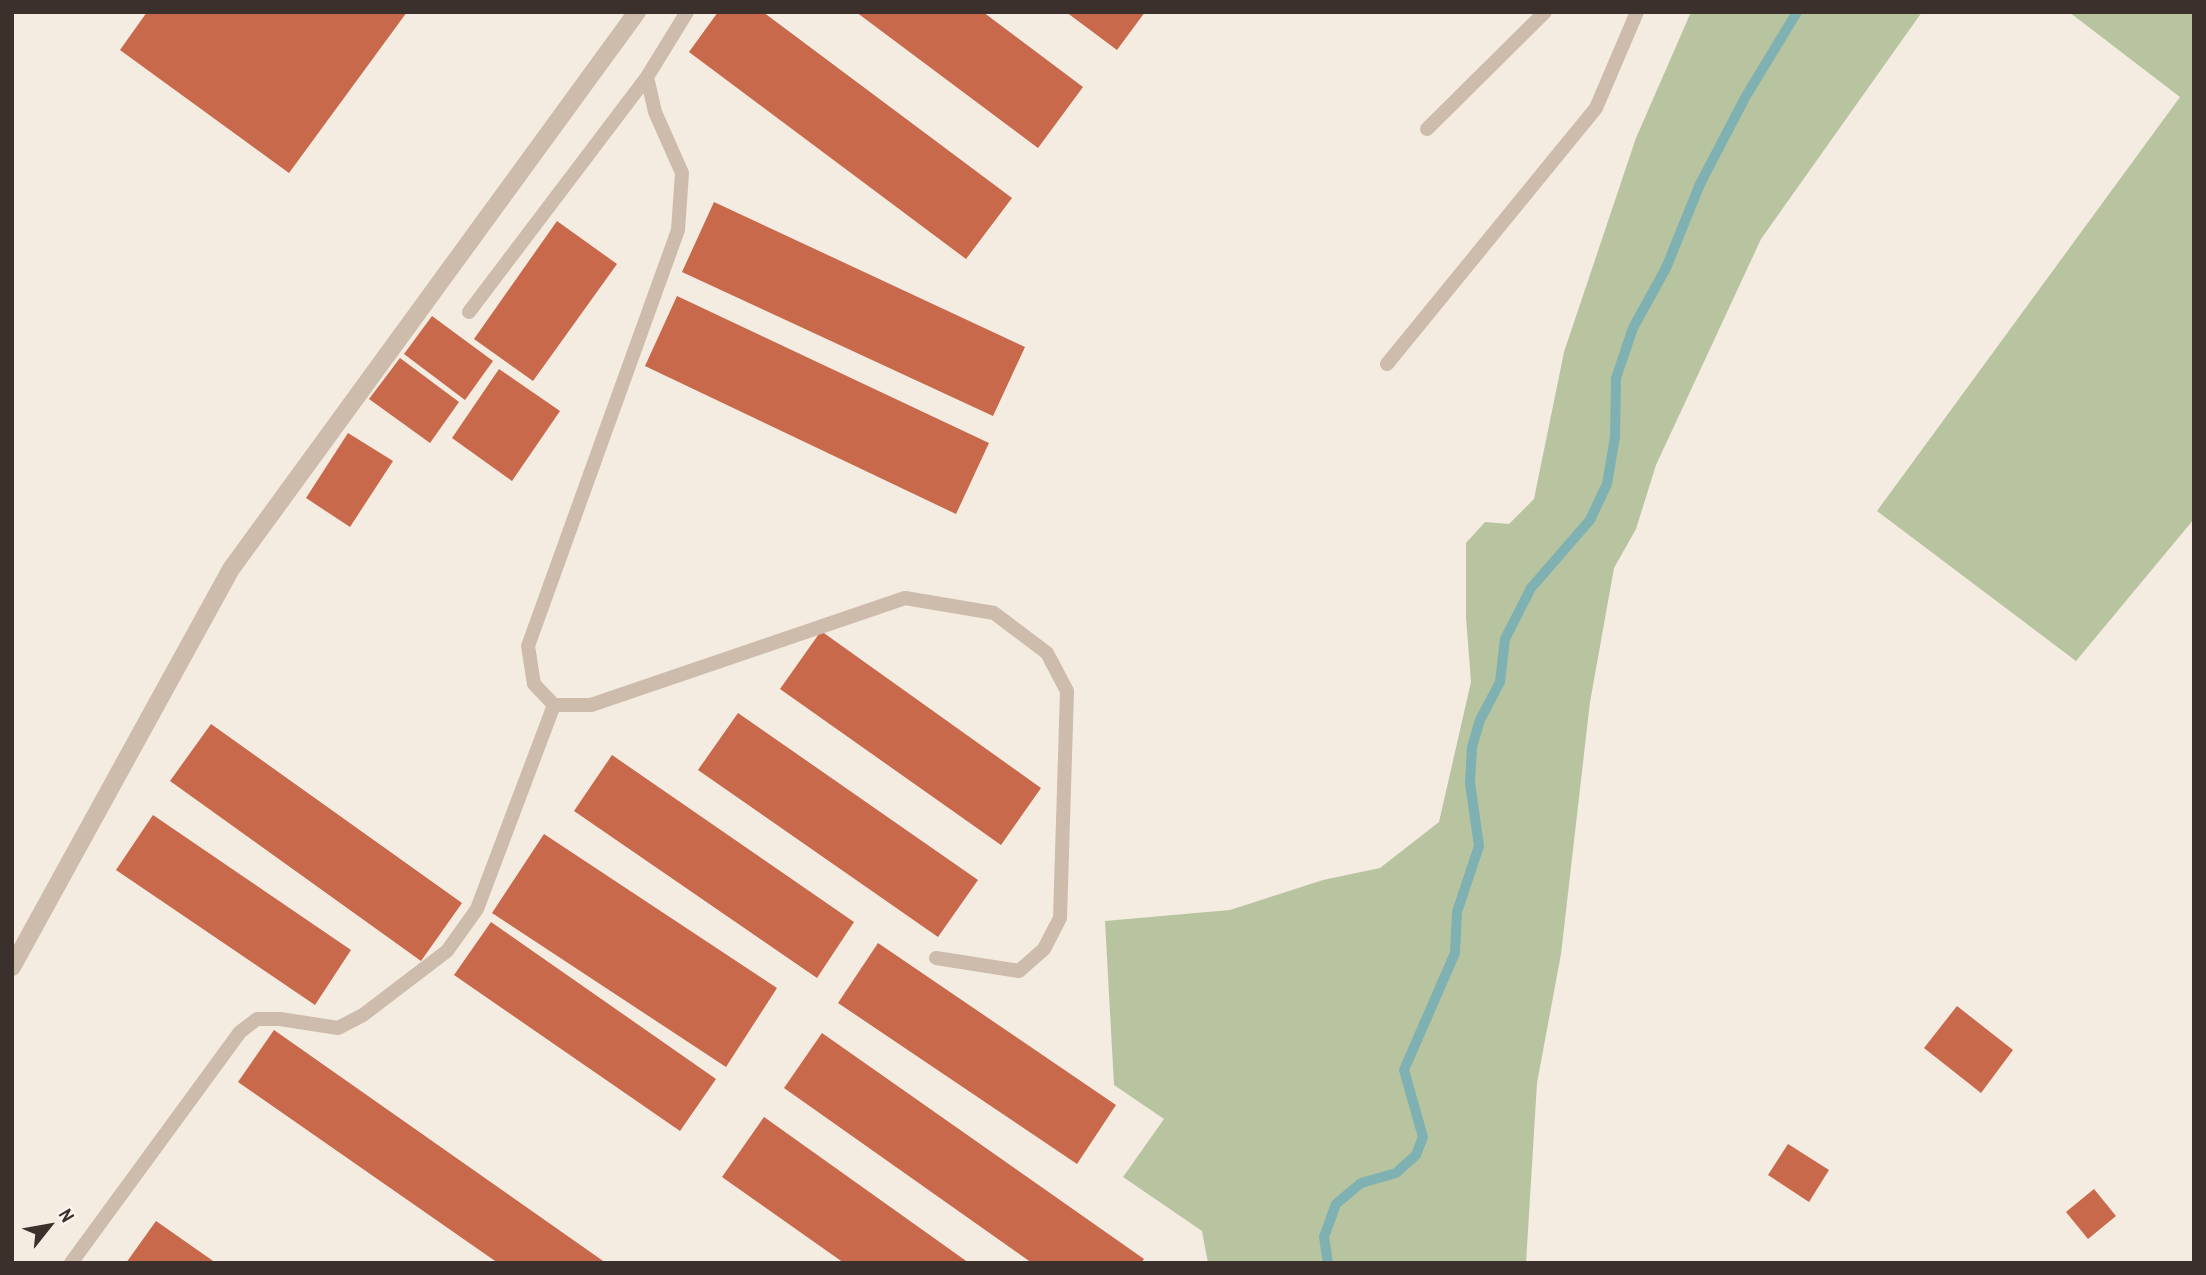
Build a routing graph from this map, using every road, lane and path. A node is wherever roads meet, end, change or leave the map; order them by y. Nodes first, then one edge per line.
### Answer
1 (637, 12) edge
2 (687, 12) edge
3 (1545, 12) edge
4 (1637, 12) edge
5 (647, 77) junction
6 (1427, 129) dead end
7 (469, 312) dead end
8 (1387, 364) dead end
9 (554, 705) junction
10 (936, 958) dead end
11 (12, 967) edge
12 (71, 1263) edge

1 - 11 street
2 - 5 lane
3 - 6 lane
4 - 8 lane
5 - 7 lane
5 - 9 lane
9 - 10 lane
9 - 12 lane

